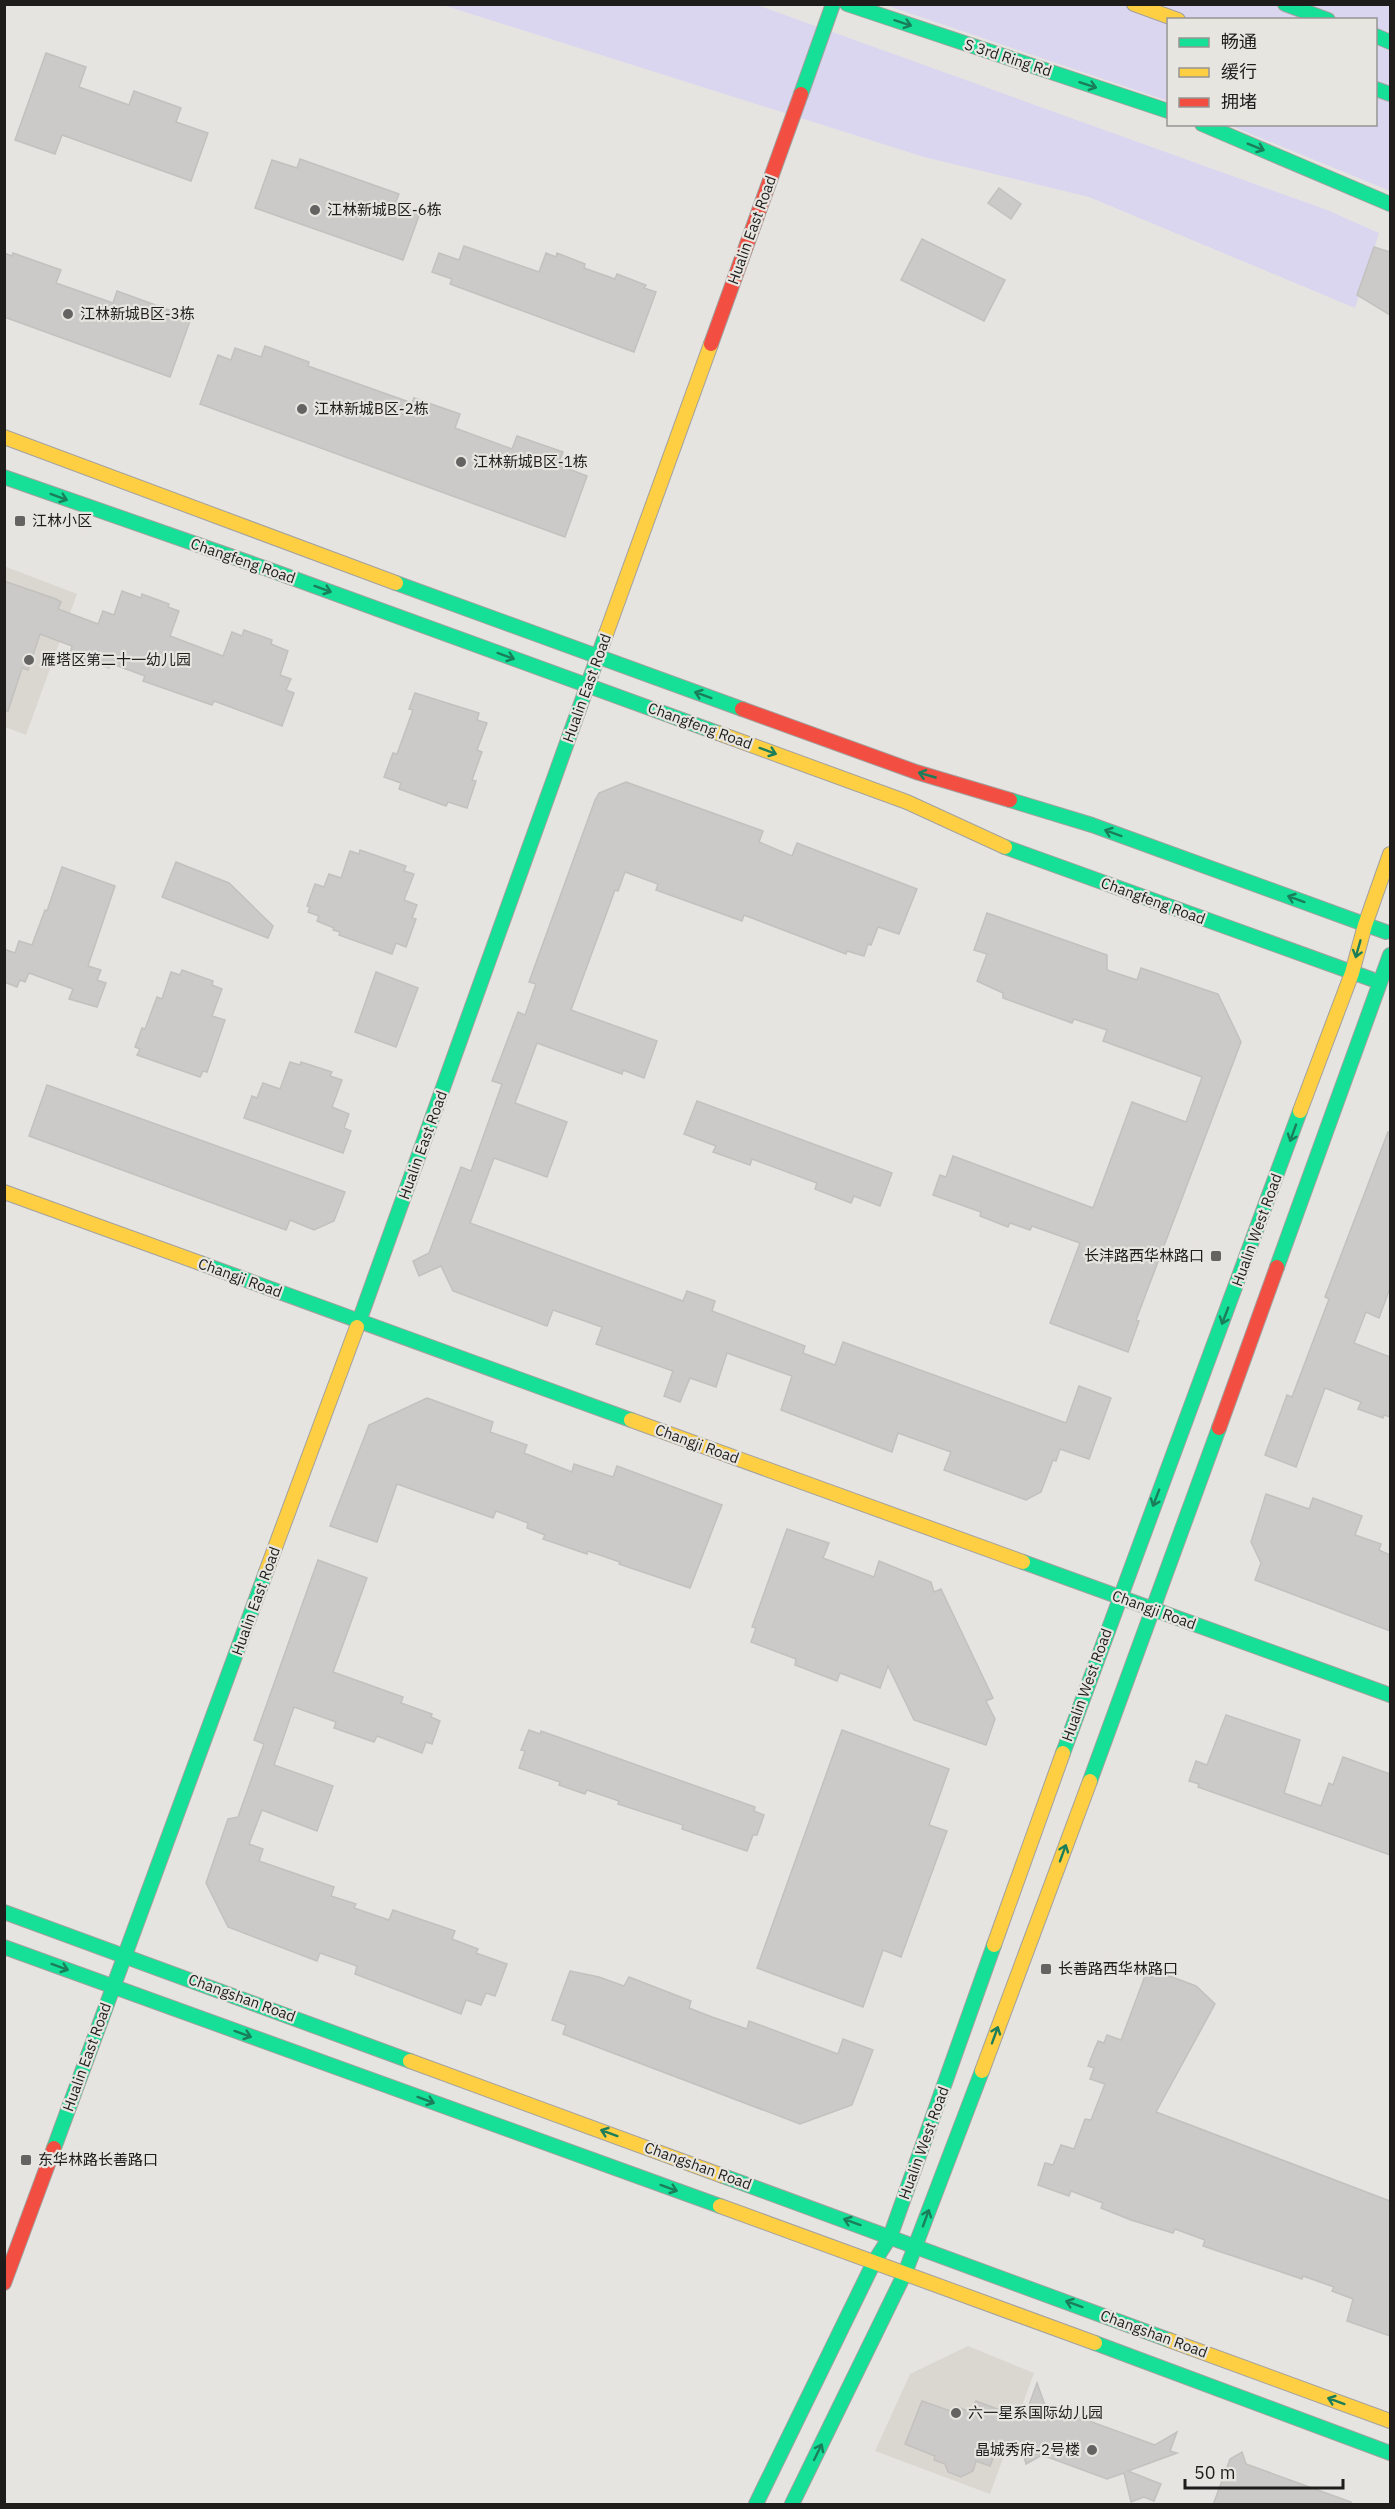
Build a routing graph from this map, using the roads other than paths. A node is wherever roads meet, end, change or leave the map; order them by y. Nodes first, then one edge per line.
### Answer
1 (833, 4) edge
2 (847, 4) edge
3 (1134, 4) edge
4 (1285, 4) edge
5 (1173, 18) edge
6 (1323, 18) edge
7 (1167, 111) edge
8 (1207, 126) edge
9 (1390, 204) edge
10 (4, 437) edge
11 (4, 477) edge
12 (598, 657) junction
13 (588, 686) junction
14 (1390, 854) edge
15 (1365, 925) junction
16 (1390, 933) edge
17 (1390, 955) edge
18 (1352, 973) junction
19 (1385, 984) edge
20 (4, 1192) edge
21 (359, 1322) junction
22 (1119, 1597) junction
23 (1154, 1609) junction
24 (1390, 1695) edge
25 (4, 1912) edge
26 (4, 1947) edge
27 (125, 1955) junction
28 (113, 1987) junction
29 (890, 2237) junction
30 (916, 2246) junction
31 (874, 2262) junction
32 (905, 2273) junction
33 (4, 2283) edge
34 (1390, 2421) edge
35 (1390, 2453) edge
36 (756, 2505) edge
37 (792, 2505) edge

1 - 12 main road, Hualin East Road
2 -> 7 main road, S 3rd Ring Rd
3 - 5 main road
4 - 6 main road
8 -> 9 main road
10 - 12 main road, Changfeng Road
11 -> 13 main road, Changfeng Road
12 - 13 main road, Hualin East Road
15 -> 12 main road, Changfeng Road
13 -> 18 main road, Changfeng Road
13 - 21 main road, Hualin East Road
14 - 15 main road, Hualin West Road
15 - 16 main road, Changfeng Road
15 -> 18 main road, Hualin West Road
17 - 19 main road, Hualin West Road
18 - 19 main road, Changfeng Road
18 -> 22 main road, Hualin West Road
19 - 23 main road, Hualin West Road
20 - 21 main road, Changji Road
21 - 22 main road, Changji Road
21 - 27 main road, Hualin East Road
22 - 23 main road, Changji Road
22 - 29 main road, Hualin West Road
23 - 24 main road, Changji Road
30 -> 23 main road, Hualin West Road
25 - 27 main road, Changshan Road
26 -> 28 main road, Changshan Road
27 - 28 main road, Hualin East Road
29 -> 27 main road, Changshan Road
28 -> 31 main road, Changshan Road
28 - 33 main road, Hualin East Road
29 - 30 main road, Changshan Road
29 - 31 main road, Hualin West Road
30 - 32 main road, Hualin West Road
34 -> 30 main road, Changshan Road
31 - 32 main road, Changshan Road
31 - 36 main road, Hualin West Road
32 - 35 main road, Changshan Road
37 -> 32 main road, Hualin West Road

